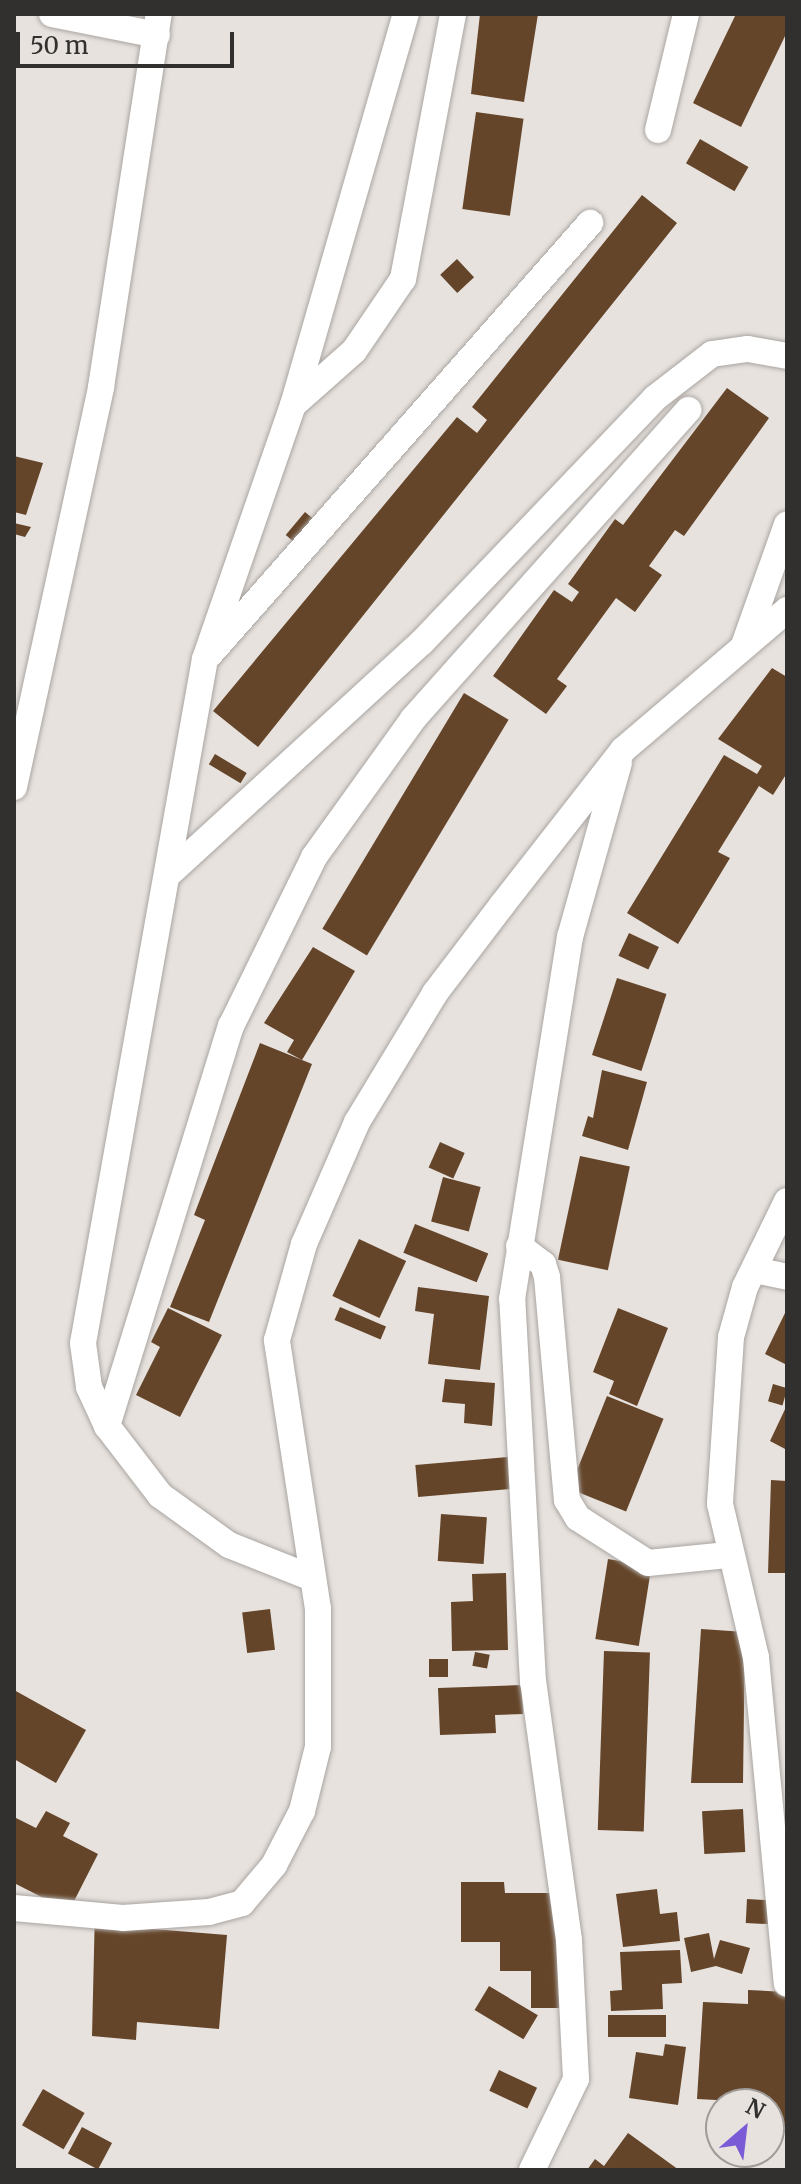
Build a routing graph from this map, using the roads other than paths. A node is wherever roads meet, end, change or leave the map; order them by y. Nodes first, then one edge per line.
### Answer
1 (52, 14) edge
2 (406, 14) edge
3 (453, 14) edge
4 (686, 14) edge
5 (158, 25) edge
6 (658, 130) dead end
7 (590, 223) dead end
8 (787, 356) edge
9 (293, 405) junction
10 (688, 410) dead end
11 (787, 524) edge
12 (787, 610) edge
13 (744, 645) junction
14 (205, 659) junction
15 (623, 750) junction
16 (14, 787) edge
17 (171, 872) junction
18 (787, 1201) edge
19 (519, 1246) junction
20 (755, 1270) junction
21 (787, 1277) edge
22 (107, 1426) junction
23 (728, 1555) junction
24 (312, 1578) junction
25 (14, 1908) edge
26 (787, 1984) edge
27 (532, 2170) edge

1 - 5 street
2 - 9 street
3 - 9 street
4 - 6 street
5 - 16 street
7 - 14 street
8 - 17 street
9 - 14 street
10 - 22 street
11 - 13 street
12 - 13 street
13 - 15 street
14 - 17 street
15 - 19 street
15 - 24 street
17 - 22 street
18 - 20 street
19 - 23 street
19 - 27 street
20 - 21 street
20 - 23 street
22 - 24 street
23 - 26 street
24 - 25 street

